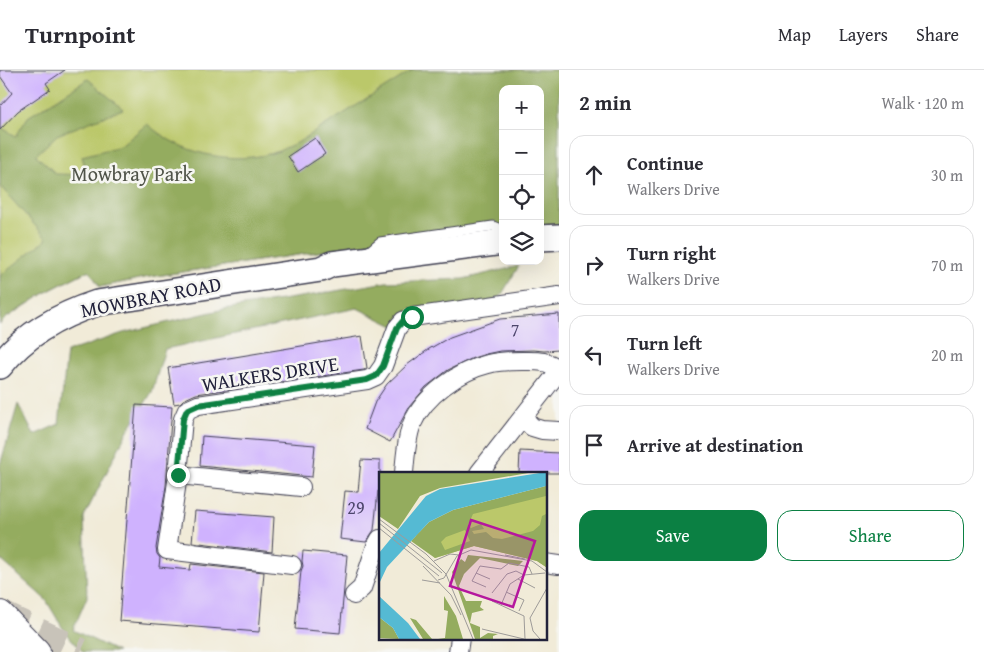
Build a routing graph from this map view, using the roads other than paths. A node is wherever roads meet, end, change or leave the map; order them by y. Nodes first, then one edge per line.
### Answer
1 (499, 229) edge
2 (559, 237) edge
3 (544, 238) edge
4 (499, 242) edge
5 (559, 248) edge
6 (544, 249) edge
7 (499, 252) edge
8 (358, 260) junction
9 (321, 269) junction
10 (559, 296) edge
11 (0, 366) edge
12 (559, 370) edge
13 (523, 417) junction
14 (559, 431) edge
15 (404, 472) edge
16 (480, 472) edge
17 (178, 475) junction
18 (301, 487) dead end
19 (379, 541) edge
20 (546, 563) edge
21 (292, 565) dead end
22 (559, 565) edge
23 (354, 595) dead end
24 (0, 614) edge
25 (0, 643) edge
26 (9, 652) edge
27 (36, 652) edge

1 - 8 lane
2 - 3 main road
4 - 8 main road, MOWBRAY ROAD
5 - 6 main road
7 - 9 main road, MOWBRAY ROAD
8 - 9 main road, MOWBRAY ROAD
9 - 11 main road, MOWBRAY ROAD
10 - 17 street, WALKERS DRIVE
12 - 13 street
12 - 15 street
13 - 14 street
13 - 16 street
17 - 18 street
17 - 21 street, WALKERS DRIVE
19 - 23 street
20 - 22 street
24 - 27 main road
25 - 26 main road

